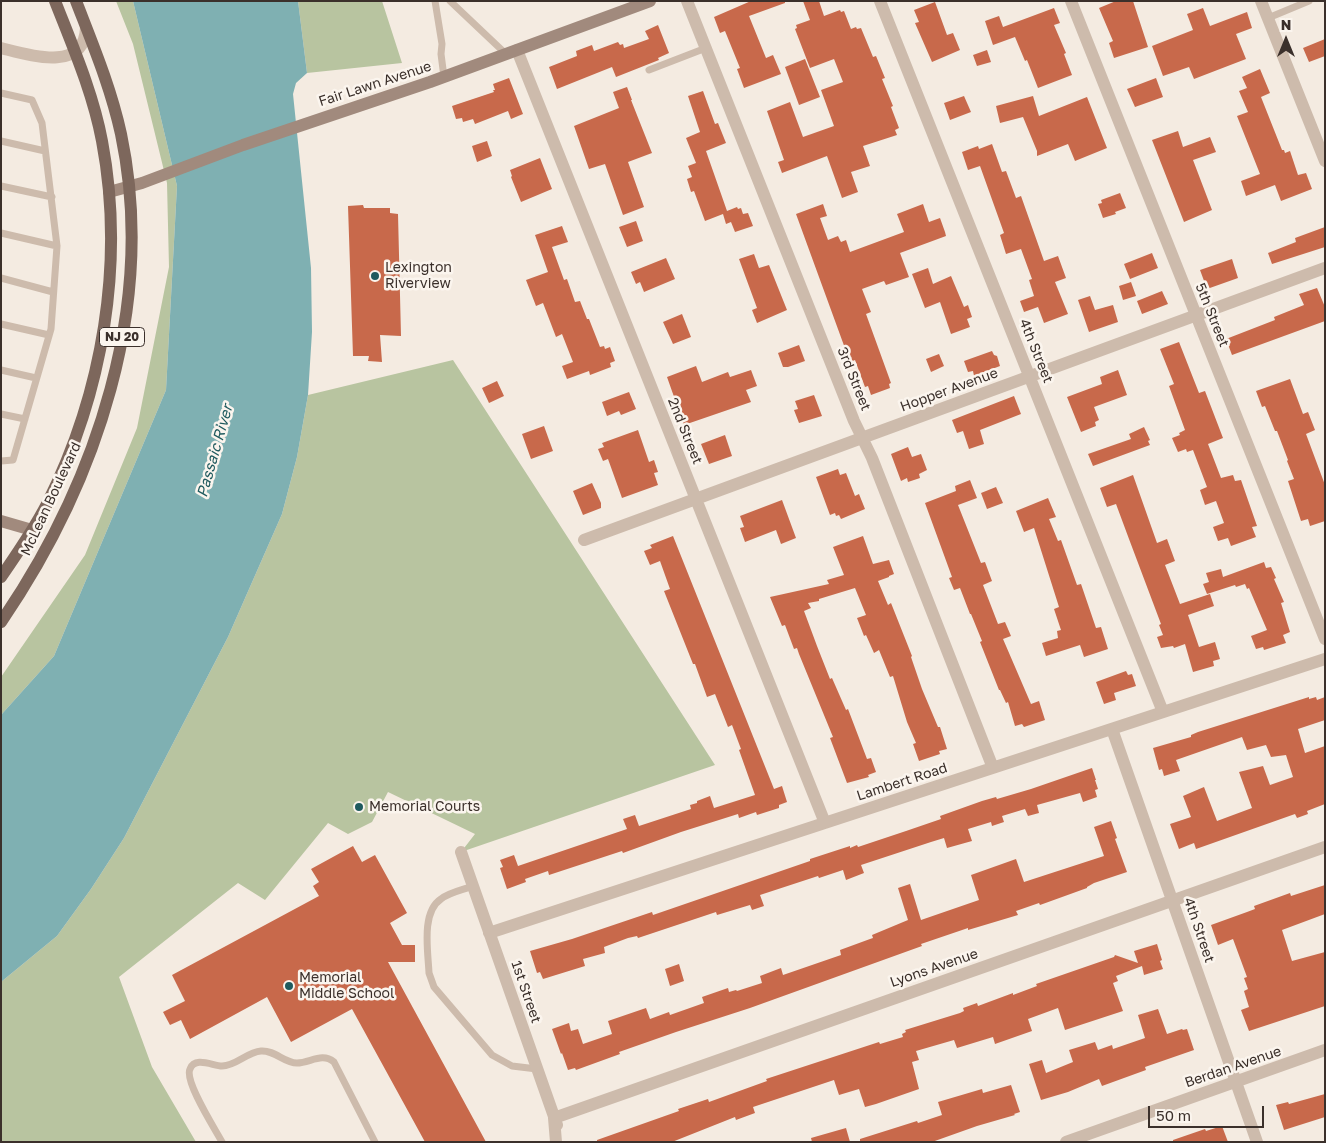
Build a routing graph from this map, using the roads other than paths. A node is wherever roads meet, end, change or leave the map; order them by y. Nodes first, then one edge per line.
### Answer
1 (55, 1) edge
2 (76, 1) edge
3 (435, 1) edge
4 (450, 1) edge
5 (650, 1) edge
6 (687, 1) edge
7 (880, 1) edge
8 (1071, 1) edge
9 (1261, 1) edge
10 (1309, 1) edge
11 (1268, 18) junction
12 (86, 28) junction
13 (1, 48) edge
14 (706, 48) junction
15 (74, 52) junction
16 (511, 52) junction
17 (649, 70) dead end
18 (444, 77) junction
19 (1, 93) edge
20 (1, 140) edge
21 (46, 151) junction
22 (1325, 161) edge
23 (1, 186) edge
24 (128, 187) junction
25 (109, 192) junction
26 (52, 197) junction
27 (1, 233) edge
28 (57, 246) junction
29 (1325, 268) edge
30 (1, 278) edge
31 (54, 292) junction
32 (1196, 315) junction
33 (1, 324) edge
34 (49, 335) junction
35 (1, 370) edge
36 (1030, 376) junction
37 (36, 378) junction
38 (1, 414) edge
39 (25, 419) junction
40 (862, 438) junction
41 (1, 461) edge
42 (696, 499) junction
43 (1, 521) edge
44 (32, 530) junction
45 (584, 540) dead end
46 (1, 577) edge
47 (1, 622) edge
48 (1325, 639) edge
49 (1325, 659) edge
50 (1163, 712) junction
51 (1112, 729) junction
52 (993, 768) junction
53 (825, 823) junction
54 (1325, 847) edge
55 (461, 852) dead end
56 (473, 886) junction
57 (1172, 901) junction
58 (490, 933) junction
59 (1325, 1050) edge
60 (537, 1069) junction
61 (1236, 1082) junction
62 (554, 1118) junction
63 (222, 1142) edge
64 (375, 1142) edge
65 (556, 1142) edge
66 (563, 1142) edge
67 (1066, 1142) edge
68 (1257, 1142) edge

1 - 15 main road, McLean Boulevard / NJ 20
2 - 12 main road, McLean Boulevard / NJ 20
3 - 18 lane
4 - 16 lane
5 - 16 main road, Fair Lawn Avenue
6 - 14 street, 3rd Street
7 - 36 street, 4th Street
8 - 32 street, 5th Street
9 - 11 street
10 - 11 lane
11 - 22 street
12 - 15 street
12 - 24 main road, McLean Boulevard / NJ 20
13 - 15 street
14 - 17 lane
14 - 40 street, 3rd Street
15 - 25 main road, McLean Boulevard / NJ 20
16 - 18 main road, Fair Lawn Avenue
16 - 42 street, 2nd Street
18 - 24 main road, Fair Lawn Avenue
19 - 21 lane
20 - 21 lane
21 - 26 lane
23 - 26 lane
24 - 25 main road, Fair Lawn Avenue
24 - 47 main road, McLean Boulevard / NJ 20
25 - 44 main road, McLean Boulevard / NJ 20
26 - 28 lane
27 - 28 lane
28 - 31 lane
29 - 32 street, Hopper Avenue
30 - 31 lane
31 - 34 lane
32 - 36 street, Hopper Avenue
32 - 48 street, 5th Street
33 - 34 lane
34 - 37 lane
35 - 37 lane
36 - 40 street, Hopper Avenue
36 - 50 street, 4th Street
37 - 39 lane
38 - 39 lane
39 - 41 lane
40 - 42 street, Hopper Avenue
40 - 52 street, 3rd Street
42 - 45 street, Hopper Avenue
42 - 53 street, 2nd Street
43 - 44 main road
44 - 46 main road, McLean Boulevard / NJ 20
49 - 50 street, Lambert Road
50 - 51 street, Lambert Road
51 - 52 street, Lambert Road
51 - 57 street, 4th Street
52 - 53 street, Lambert Road
53 - 58 street, Lambert Road
54 - 57 street, Lyons Avenue
55 - 56 street, 1st Street
56 - 58 street, 1st Street
56 - 60 lane
57 - 61 street, 4th Street
57 - 62 street, Lyons Avenue
58 - 60 street, 1st Street
59 - 61 street, Berdan Avenue
60 - 62 street, 1st Street
61 - 67 street, Berdan Avenue
61 - 68 street, 4th Street
62 - 65 street
62 - 66 street, 1st Street
63 - 64 lane

